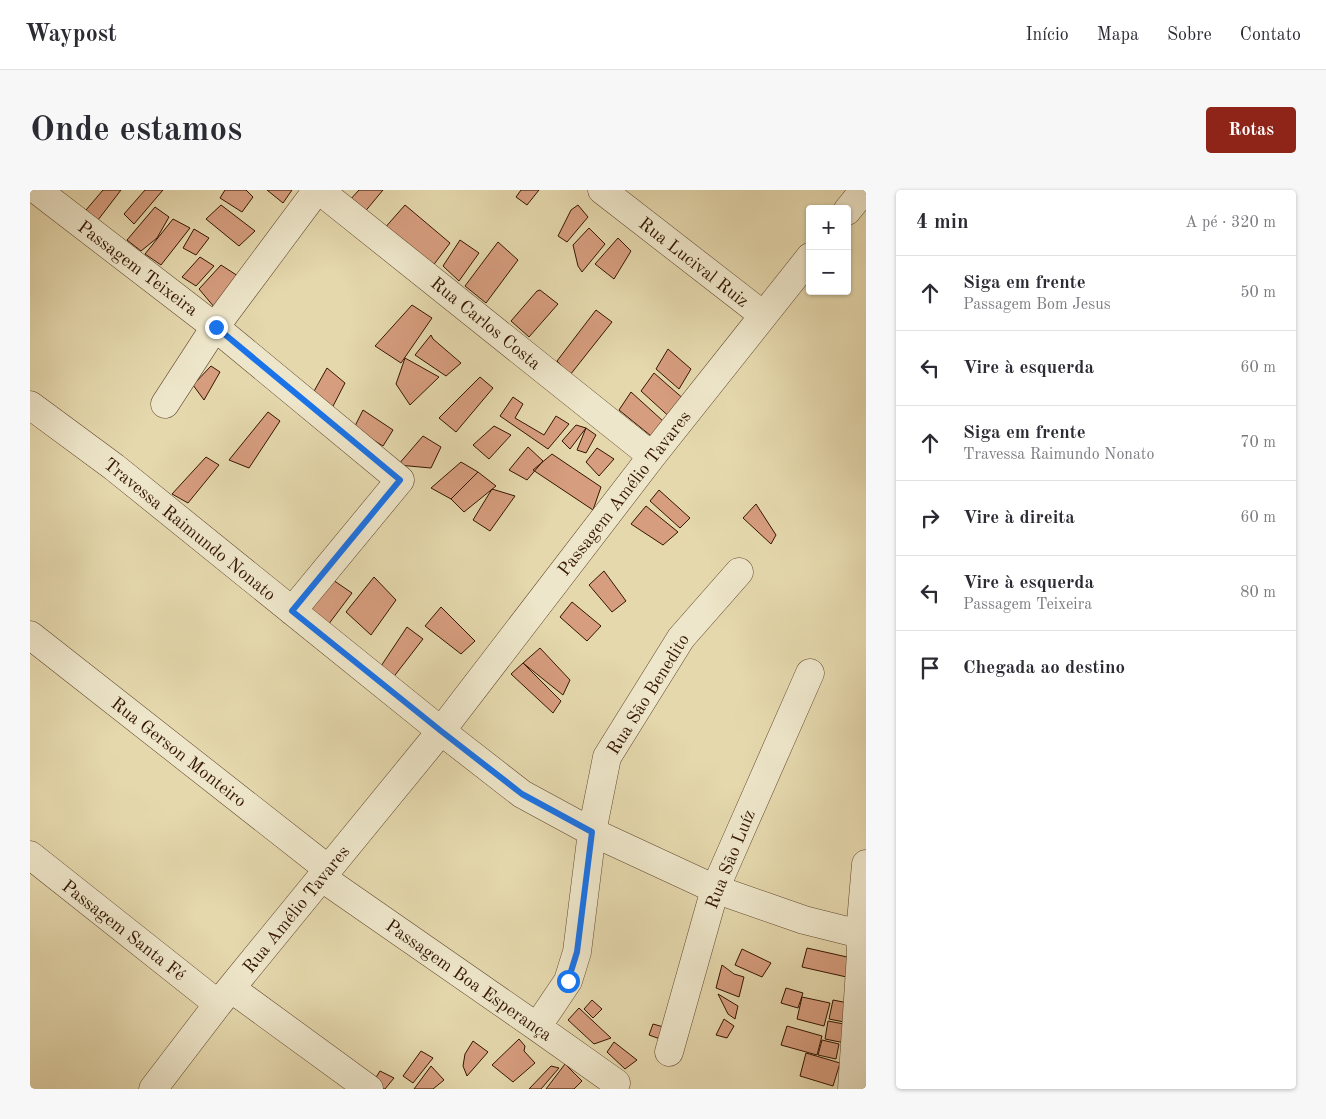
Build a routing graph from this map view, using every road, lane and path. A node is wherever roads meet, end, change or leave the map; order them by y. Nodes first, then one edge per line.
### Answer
1 (37, 190) edge
2 (318, 190) edge
3 (602, 190) edge
4 (864, 190) edge
5 (851, 206) edge
6 (806, 262) edge
7 (763, 315) junction
8 (216, 327) junction
9 (165, 404) dead end
10 (30, 405) edge
11 (652, 456) junction
12 (739, 572) dead end
13 (292, 611) junction
14 (30, 635) edge
15 (810, 673) dead end
16 (441, 731) junction
17 (592, 832) junction
18 (30, 855) edge
19 (866, 864) edge
20 (325, 873) junction
21 (715, 888) junction
22 (862, 947) edge
23 (225, 997) junction
24 (537, 1026) junction
25 (669, 1052) dead end
26 (616, 1083) dead end
27 (153, 1089) edge
28 (369, 1089) edge
29 (852, 1089) edge

1 - 8 street, Passagem Teixeira
2 - 8 street
2 - 11 street, Rua Carlos Costa
3 - 7 street, Rua Lucival Ruiz
4 - 5 street
6 - 7 street, Passagem Amélio Tavares
7 - 11 street, Passagem Amélio Tavares
8 - 9 street
8 - 13 street, Passagem Teixeira
10 - 13 street, Travessa Raimundo Nonato
11 - 16 street, Passagem Amélio Tavares
12 - 17 street, Rua São Benedito
13 - 16 street, Travessa Raimundo Nonato
14 - 20 street, Rua Gerson Monteiro
15 - 21 street, Rua São Luíz
16 - 17 street, Travessa Raimundo Nonato
16 - 20 street, Rua Amélio Tavares
17 - 21 street, Travessa Raimundo Nonato
17 - 24 street, Rua São Benedito
18 - 23 street, Passagem Santa Fé
19 - 22 street
20 - 23 street, Rua Amélio Tavares
20 - 24 street, Passagem Boa Esperança
21 - 22 street, Travessa Raimundo Nonato
21 - 25 street, Rua São Luíz
22 - 29 street
23 - 27 street, Rua Amélio Tavares
23 - 28 street, Passagem Santa Fé
24 - 26 street, Passagem Boa Esperança

